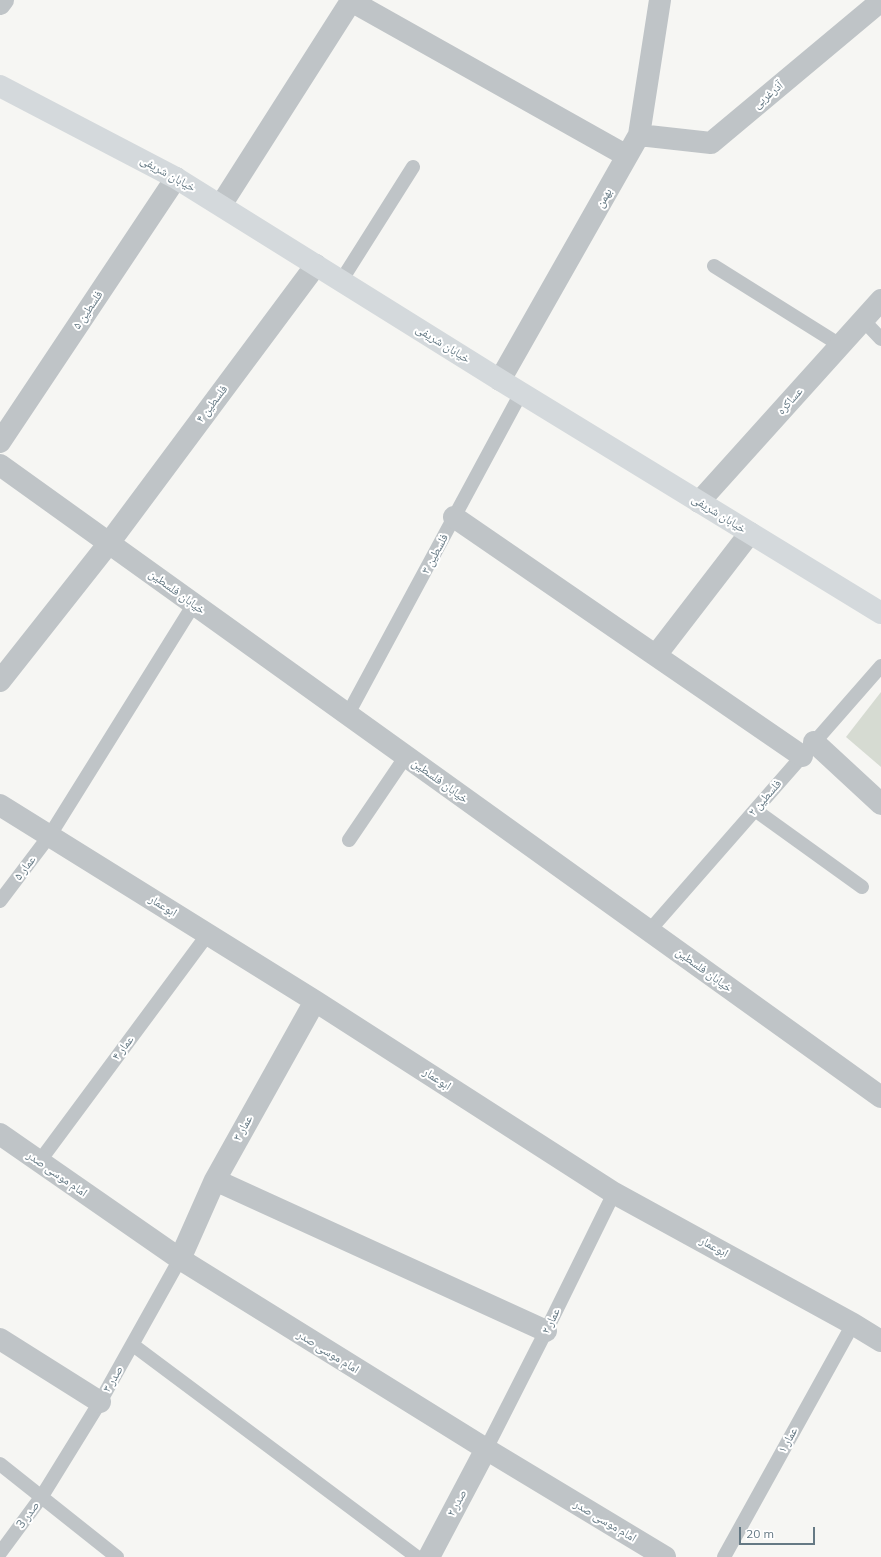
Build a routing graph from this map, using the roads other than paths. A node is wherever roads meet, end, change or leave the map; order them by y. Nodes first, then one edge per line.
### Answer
1 (3, 0) edge
2 (660, 0) edge
3 (352, 1) edge
4 (881, 1) edge
5 (0, 4) edge
6 (0, 86) edge
7 (639, 135) junction
8 (627, 156) junction
9 (413, 167) dead end
10 (176, 178) junction
11 (220, 205) junction
12 (316, 265) junction
13 (714, 266) dead end
14 (341, 281) junction
15 (881, 300) edge
16 (863, 320) junction
17 (881, 339) edge
18 (840, 345) junction
19 (500, 380) junction
20 (521, 393) junction
21 (0, 442) edge
22 (0, 465) edge
23 (699, 502) junction
24 (454, 517) junction
25 (750, 533) junction
26 (109, 543) junction
27 (194, 604) junction
28 (881, 613) edge
29 (656, 655) junction
30 (881, 666) edge
31 (0, 681) edge
32 (348, 714) junction
33 (808, 749) junction
34 (406, 756) junction
35 (881, 804) edge
36 (0, 805) edge
37 (756, 810) junction
38 (50, 835) junction
39 (349, 840) dead end
40 (862, 887) dead end
41 (0, 901) edge
42 (649, 931) junction
43 (208, 934) junction
44 (315, 1001) junction
45 (881, 1097) edge
46 (0, 1134) edge
47 (39, 1162) junction
48 (215, 1180) junction
49 (614, 1192) junction
50 (180, 1259) junction
51 (853, 1324) junction
52 (546, 1331) junction
53 (0, 1339) edge
54 (881, 1341) edge
55 (133, 1345) junction
56 (100, 1402) junction
57 (486, 1449) junction
58 (0, 1464) edge
59 (42, 1496) junction
60 (0, 1553) edge
61 (117, 1557) edge
62 (417, 1557) edge
63 (429, 1557) edge
64 (665, 1557) edge
65 (724, 1557) edge

1 - 5 street
2 - 7 street, بهمن
3 - 8 street
3 - 11 street
4 - 7 street, آذرغربی
6 - 10 street, خیابان شریفی
7 - 8 street, بهمن
8 - 19 street, بهمن
9 - 14 lane
10 - 11 street, خیابان شریفی
10 - 21 street, فلسطین ۵
11 - 12 street, خیابان شریفی
12 - 14 street, خیابان شریفی
12 - 26 street, فلسطین ۴
13 - 18 lane
14 - 19 street, خیابان شریفی
15 - 16 street, عساکره
16 - 17 lane
16 - 18 street, عساکره
18 - 23 street, عساکره
19 - 20 street, خیابان شریفی
20 - 23 street, خیابان شریفی
20 - 24 lane, فلسطین ۳
22 - 26 street, خیابان فلسطین
23 - 25 street, خیابان شریفی
24 - 29 street
24 - 32 lane, فلسطین ۳
25 - 28 street, خیابان شریفی
25 - 29 street
26 - 27 street, خیابان فلسطین
26 - 31 street, فلسطین ۴
27 - 32 street, خیابان فلسطین
27 - 38 lane, عمار ۵
29 - 33 street
30 - 33 lane, فلسطین ۲
32 - 34 street, خیابان فلسطین
33 - 35 street
33 - 37 lane, فلسطین ۲
34 - 39 lane
34 - 42 street, خیابان فلسطین
36 - 38 street, ابوعمار
37 - 40 lane
37 - 42 lane, فلسطین ۲
38 - 41 lane, عمار ۵
38 - 43 street, ابوعمار
42 - 45 street, خیابان فلسطین
43 - 44 street, ابوعمار
43 - 47 lane, عمار ۴
44 - 48 street, عمار ۳
44 - 49 street, ابوعمار
46 - 47 street, امام موسی صدر
47 - 50 street, امام موسی صدر
48 - 50 street, عمار ۳
48 - 52 street
49 - 51 street, ابوعمار
49 - 52 lane, عمار ۲
50 - 55 lane, صدر ۳
50 - 57 street, امام موسی صدر
51 - 54 street, ابوعمار
51 - 65 lane, عمار ۱
52 - 57 lane, عمار ۲
53 - 56 street
55 - 56 lane, صدر ۳
55 - 62 lane
56 - 59 lane, صدر ۳
57 - 63 street, صدر ۲
57 - 64 street, امام موسی صدر
58 - 59 lane
59 - 60 lane, صدر 3
59 - 61 lane

